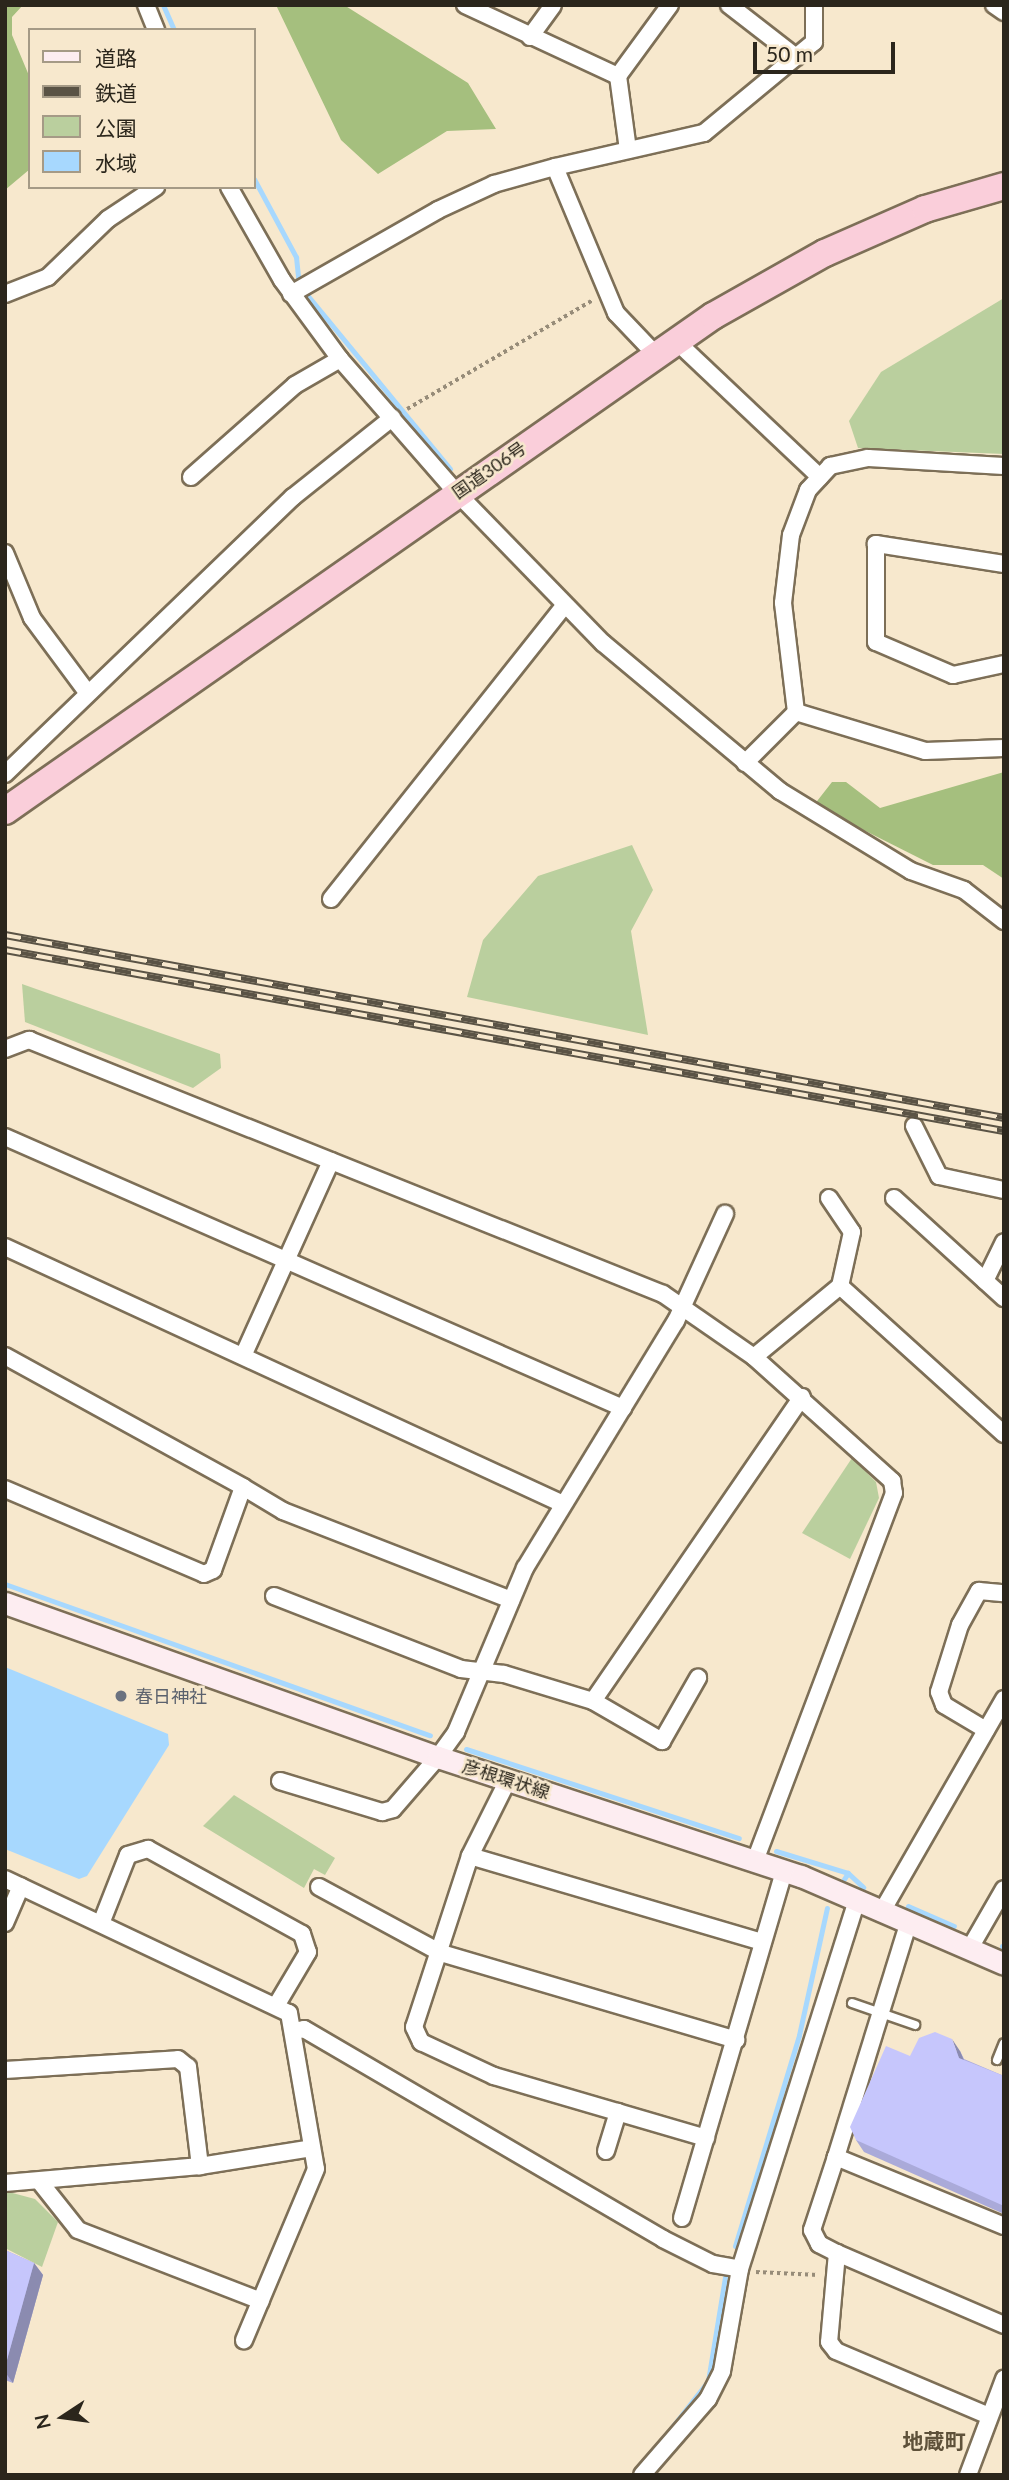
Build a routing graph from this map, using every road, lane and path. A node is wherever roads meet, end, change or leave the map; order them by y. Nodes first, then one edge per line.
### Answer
1 (146, 5) edge
2 (465, 5) edge
3 (553, 5) edge
4 (670, 5) edge
5 (729, 5) edge
6 (814, 5) edge
7 (994, 5) edge
8 (1004, 12) edge
9 (155, 28) edge
10 (530, 37) junction
11 (796, 57) junction
12 (618, 76) junction
13 (628, 150) junction
14 (555, 167) junction
15 (1004, 186) edge
16 (153, 189) edge
17 (230, 189) edge
18 (298, 290) junction
19 (5, 294) edge
20 (608, 294) junction
21 (666, 348) junction
22 (340, 359) junction
23 (397, 415) junction
24 (1004, 466) edge
25 (191, 477) dead end
26 (820, 477) junction
27 (457, 493) junction
28 (5, 553) edge
29 (1004, 564) edge
30 (564, 606) junction
31 (1004, 664) edge
32 (87, 692) junction
33 (796, 712) junction
34 (1004, 748) edge
35 (744, 763) junction
36 (5, 774) edge
37 (5, 811) edge
38 (331, 899) dead end
39 (1004, 921) edge
40 (5, 1049) edge
41 (914, 1126) dead end
42 (5, 1137) edge
43 (331, 1161) junction
44 (1004, 1190) edge
45 (829, 1198) dead end
46 (894, 1198) dead end
47 (725, 1214) dead end
48 (1004, 1242) edge
49 (5, 1247) edge
50 (286, 1260) junction
51 (985, 1281) junction
52 (840, 1286) junction
53 (1004, 1298) edge
54 (681, 1306) junction
55 (5, 1356) edge
56 (243, 1356) junction
57 (754, 1357) junction
58 (802, 1397) junction
59 (623, 1408) junction
60 (1004, 1434) edge
61 (243, 1487) junction
62 (5, 1489) edge
63 (563, 1504) junction
64 (1004, 1594) edge
65 (274, 1596) dead end
66 (512, 1600) junction
67 (5, 1603) edge
68 (483, 1672) junction
69 (698, 1678) dead end
70 (1004, 1699) edge
71 (593, 1701) junction
72 (986, 1730) junction
73 (438, 1757) junction
74 (508, 1780) junction
75 (280, 1781) dead end
76 (470, 1856) junction
77 (755, 1860) junction
78 (792, 1873) junction
79 (5, 1879) edge
80 (21, 1886) junction
81 (319, 1887) dead end
82 (1004, 1889) edge
83 (848, 1896) junction
84 (881, 1913) junction
85 (102, 1921) junction
86 (5, 1923) edge
87 (908, 1924) junction
88 (763, 1942) junction
89 (970, 1948) junction
90 (441, 1953) junction
91 (1004, 1964) edge
92 (852, 2003) dead end
93 (276, 2006) junction
94 (881, 2012) junction
95 (915, 2025) dead end
96 (293, 2031) junction
97 (736, 2040) junction
98 (1004, 2043) edge
99 (997, 2060) dead end
100 (5, 2070) edge
101 (618, 2112) junction
102 (706, 2138) junction
103 (312, 2148) junction
104 (606, 2151) dead end
105 (836, 2157) junction
106 (200, 2166) junction
107 (40, 2182) junction
108 (5, 2183) edge
109 (682, 2218) dead end
110 (1004, 2227) edge
111 (836, 2253) junction
112 (740, 2269) junction
113 (835, 2276) junction
114 (261, 2301) junction
115 (1004, 2325) edge
116 (244, 2340) dead end
117 (1004, 2379) edge
118 (989, 2416) junction
119 (642, 2475) edge
120 (968, 2475) edge

1 - 9 street
2 - 10 street
3 - 10 street
4 - 12 street
5 - 11 street
6 - 11 street
7 - 8 street
10 - 12 street
11 - 13 street
12 - 13 street
13 - 14 street
14 - 18 street
14 - 20 street
15 - 21 highway, 国道306号
16 - 19 street
17 - 18 street
18 - 22 street
20 - 21 street
20 - 23 path
21 - 26 street
21 - 27 highway, 国道306号
22 - 23 street
22 - 25 street
23 - 27 street
23 - 32 street
24 - 26 street
26 - 33 street
27 - 30 street
27 - 37 highway, 国道306号
28 - 32 street
29 - 31 street
30 - 35 street
30 - 38 street
32 - 36 street
33 - 34 street
33 - 35 street
35 - 39 street
40 - 43 street
41 - 44 street
42 - 50 street
43 - 50 street
43 - 54 street
45 - 52 street
46 - 51 street
47 - 54 street
48 - 51 street
49 - 56 street
50 - 56 street
50 - 59 street
51 - 53 street
52 - 57 street
52 - 60 street
54 - 57 street
54 - 59 street
55 - 61 street
56 - 63 street
57 - 58 street
58 - 71 street
58 - 77 street
59 - 63 street
61 - 62 street
61 - 66 street
63 - 66 street
64 - 72 street
65 - 68 street
66 - 68 street
67 - 73 main road, 彦根環状線
68 - 71 street
68 - 73 street
69 - 71 street
70 - 72 street
72 - 84 street
73 - 74 main road, 彦根環状線
73 - 75 street
74 - 76 street
74 - 77 main road, 彦根環状線
76 - 88 street
76 - 90 street
77 - 78 main road, 彦根環状線
78 - 83 main road, 彦根環状線
78 - 88 street
79 - 80 street
80 - 85 street
80 - 86 street
81 - 90 street
82 - 89 street
83 - 84 main road, 彦根環状線
83 - 112 street
84 - 87 main road, 彦根環状線
85 - 93 street
85 - 93 street
87 - 89 main road, 彦根環状線
87 - 94 street
88 - 97 street
89 - 91 main road, 彦根環状線
90 - 97 street
90 - 101 street
92 - 94 lane
93 - 96 street
94 - 95 lane
94 - 105 street
96 - 103 street
96 - 112 street
97 - 102 street
98 - 99 lane
100 - 106 street
101 - 102 street
101 - 104 street
102 - 109 street
103 - 106 street
103 - 114 street
105 - 110 street
105 - 111 street
106 - 107 street
107 - 108 street
107 - 114 street
111 - 113 street
111 - 115 street
112 - 113 path
112 - 119 street
113 - 118 street
114 - 116 street
117 - 118 street
118 - 120 street

